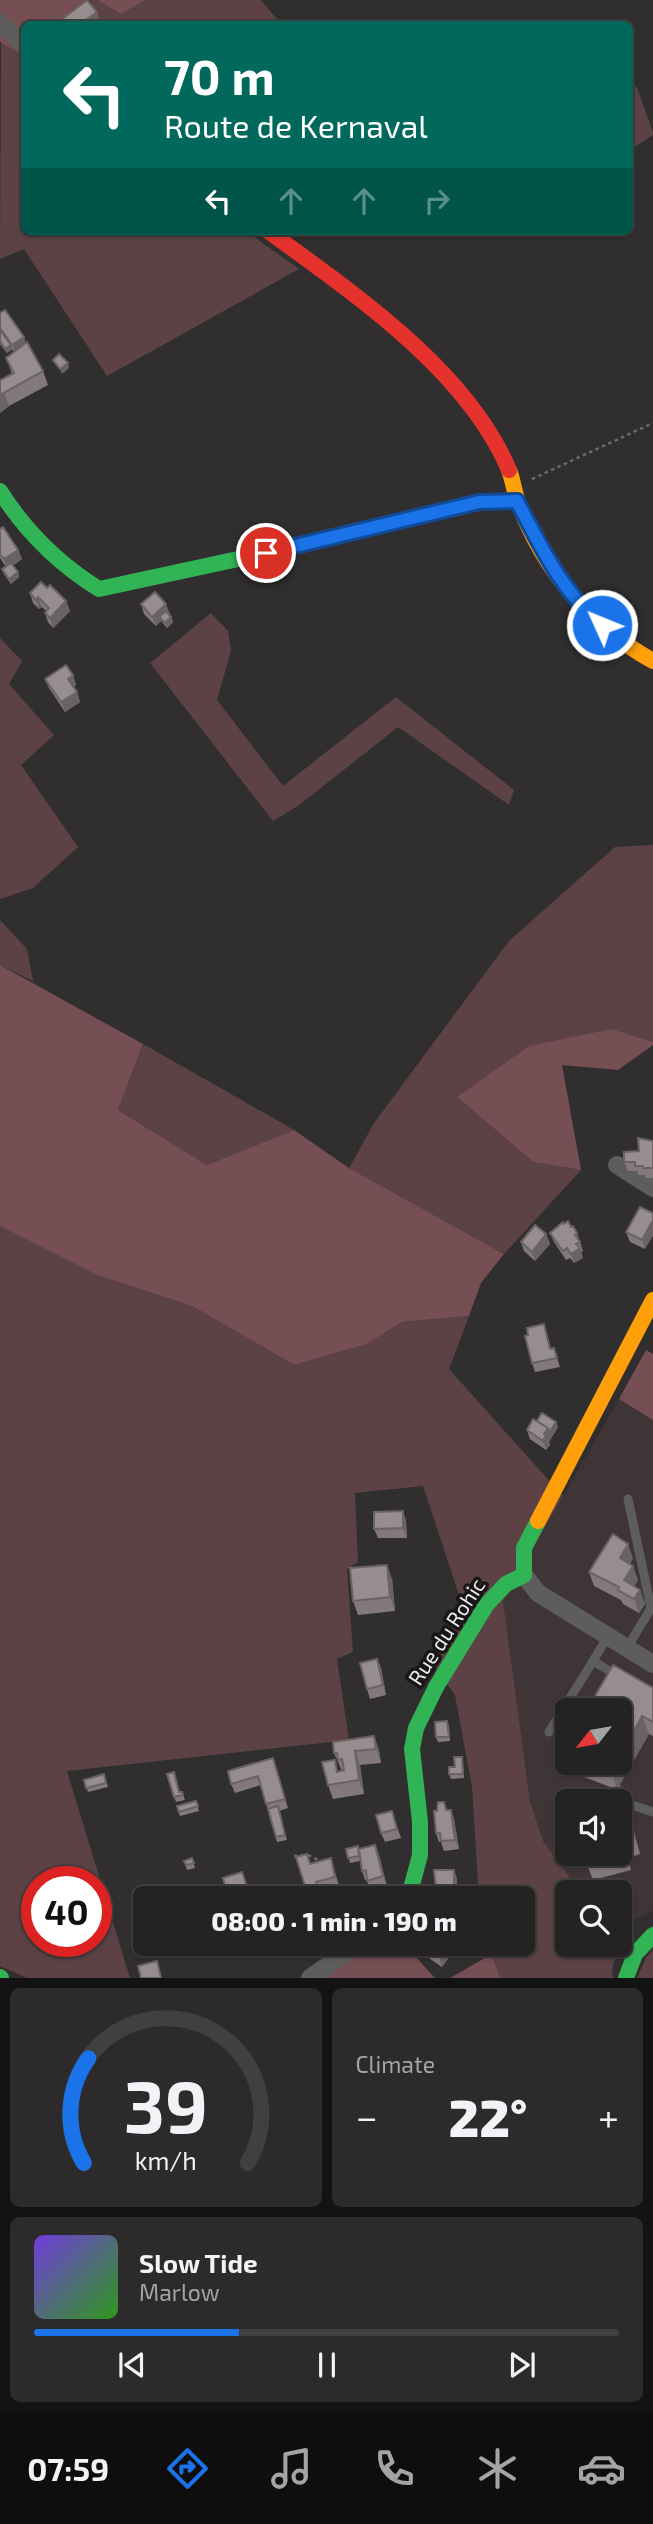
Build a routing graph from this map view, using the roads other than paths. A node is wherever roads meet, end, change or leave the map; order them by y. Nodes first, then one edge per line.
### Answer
1 (0, 23) edge
2 (21, 43) edge
3 (273, 235) edge
4 (0, 491) edge
5 (515, 494) junction
6 (653, 661) edge
7 (617, 1165) dead end
8 (653, 1188) edge
9 (653, 1300) edge
10 (628, 1499) dead end
11 (524, 1575) junction
12 (608, 1636) junction
13 (627, 1648) junction
14 (651, 1657) edge
15 (593, 1661) junction
16 (629, 1682) edge
17 (550, 1732) dead end
18 (632, 1805) edge
19 (653, 1812) edge
20 (412, 1886) edge
21 (653, 1935) edge
22 (342, 1956) edge
23 (310, 1978) edge
24 (626, 1978) edge

1 - 2 street
3 - 5 street
4 - 5 street
5 - 6 street
7 - 8 street
9 - 11 street
10 - 13 lane
11 - 12 street
11 - 20 street, Rue du Rohic
12 - 13 street
12 - 15 lane
13 - 14 street
15 - 16 lane
15 - 17 lane
18 - 19 lane
21 - 24 street
22 - 23 street

